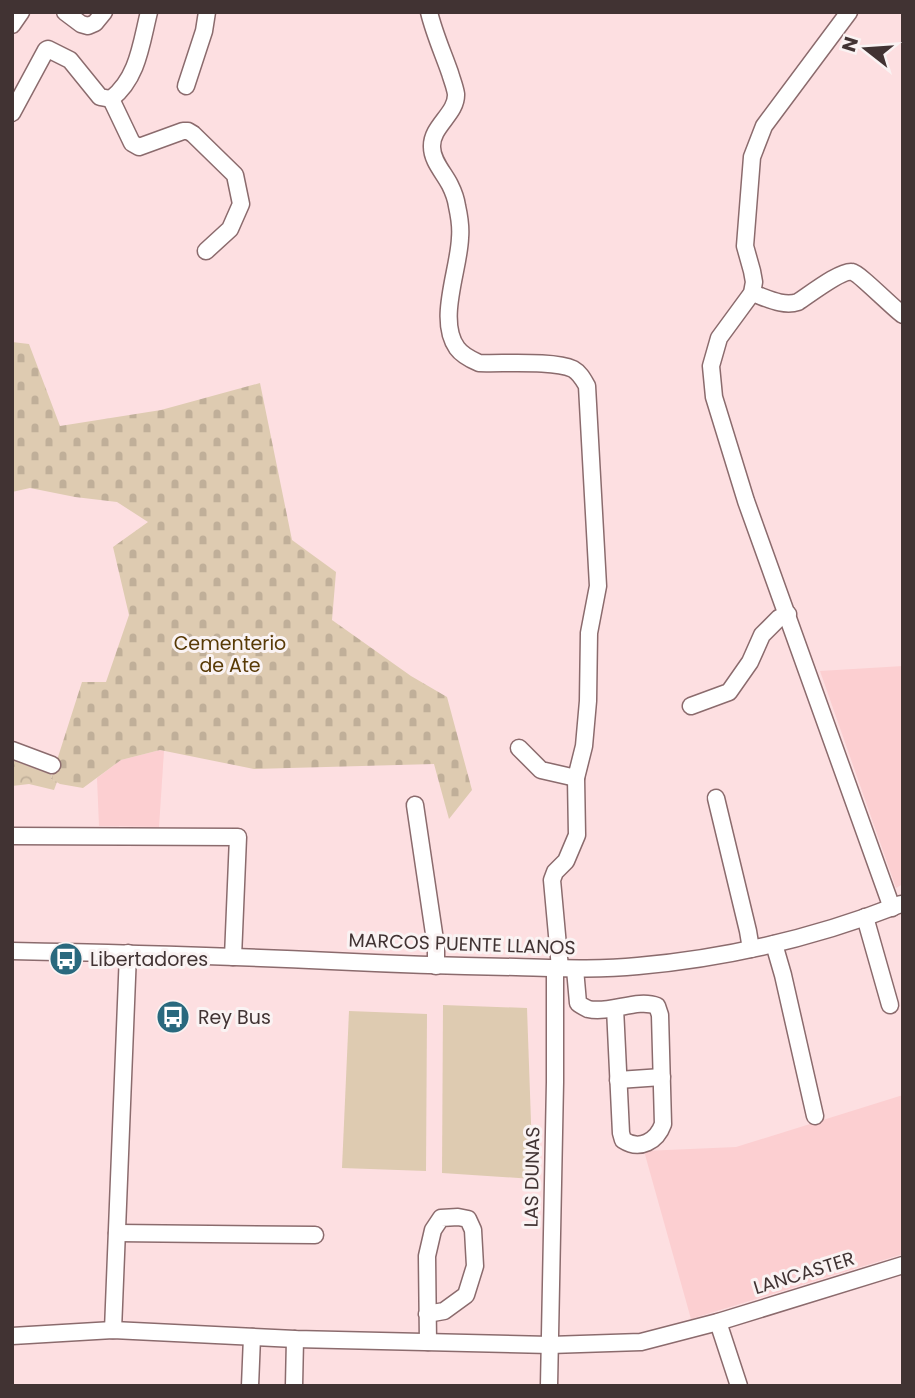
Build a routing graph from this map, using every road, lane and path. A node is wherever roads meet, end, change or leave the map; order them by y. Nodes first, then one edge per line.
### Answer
1 (21, 12) edge
2 (65, 12) edge
3 (104, 12) edge
4 (149, 12) edge
5 (207, 12) edge
6 (429, 12) edge
7 (849, 12) edge
8 (12, 25) edge
9 (186, 86) dead end
10 (111, 99) junction
11 (12, 113) edge
12 (206, 251) dead end
13 (752, 293) junction
14 (903, 315) edge
15 (788, 614) junction
16 (691, 706) dead end
17 (519, 748) dead end
18 (12, 750) edge
19 (52, 765) dead end
20 (576, 778) junction
21 (716, 799) dead end
22 (415, 805) dead end
23 (12, 836) edge
24 (898, 906) edge
25 (865, 917) junction
26 (774, 944) junction
27 (751, 949) junction
28 (12, 951) edge
29 (128, 953) junction
30 (233, 957) junction
31 (436, 966) junction
32 (563, 968) junction
33 (890, 1005) dead end
34 (615, 1008) junction
35 (662, 1077) junction
36 (618, 1080) junction
37 (815, 1116) dead end
38 (117, 1233) junction
39 (315, 1235) dead end
40 (903, 1265) edge
41 (427, 1314) junction
42 (718, 1322) junction
43 (113, 1331) junction
44 (12, 1336) edge
45 (252, 1337) junction
46 (295, 1339) junction
47 (428, 1342) junction
48 (550, 1345) junction
49 (250, 1386) edge
50 (294, 1386) edge
51 (549, 1386) edge
52 (739, 1386) edge

1 - 8 street
2 - 3 street
4 - 10 street
5 - 9 street
6 - 20 street
7 - 13 street
10 - 11 street
10 - 12 street
13 - 14 street
13 - 15 street
15 - 16 street
15 - 24 street
17 - 20 street
18 - 19 street
20 - 32 street
21 - 27 street
22 - 31 street
23 - 30 street
24 - 25 street, MARCOS PUENTE LLANOS
25 - 26 street, MARCOS PUENTE LLANOS
25 - 33 street
26 - 27 street, MARCOS PUENTE LLANOS
26 - 37 street
27 - 32 street, MARCOS PUENTE LLANOS
28 - 29 street, MARCOS PUENTE LLANOS
29 - 30 street, MARCOS PUENTE LLANOS
29 - 38 street
30 - 31 street, MARCOS PUENTE LLANOS
31 - 32 street, MARCOS PUENTE LLANOS
32 - 34 street
32 - 48 street, LAS DUNAS
34 - 35 street
34 - 36 street
35 - 36 street
35 - 36 street
38 - 39 street
38 - 43 street
40 - 42 street, LANCASTER
41 - 41 street
41 - 47 street
42 - 48 street, LANCASTER
42 - 52 street
43 - 44 street, LANCASTER
43 - 45 street, LANCASTER
45 - 46 street, LANCASTER
45 - 49 street
46 - 47 street, LANCASTER
46 - 50 street
47 - 48 street, LANCASTER
48 - 51 street, LAS DUNAS

